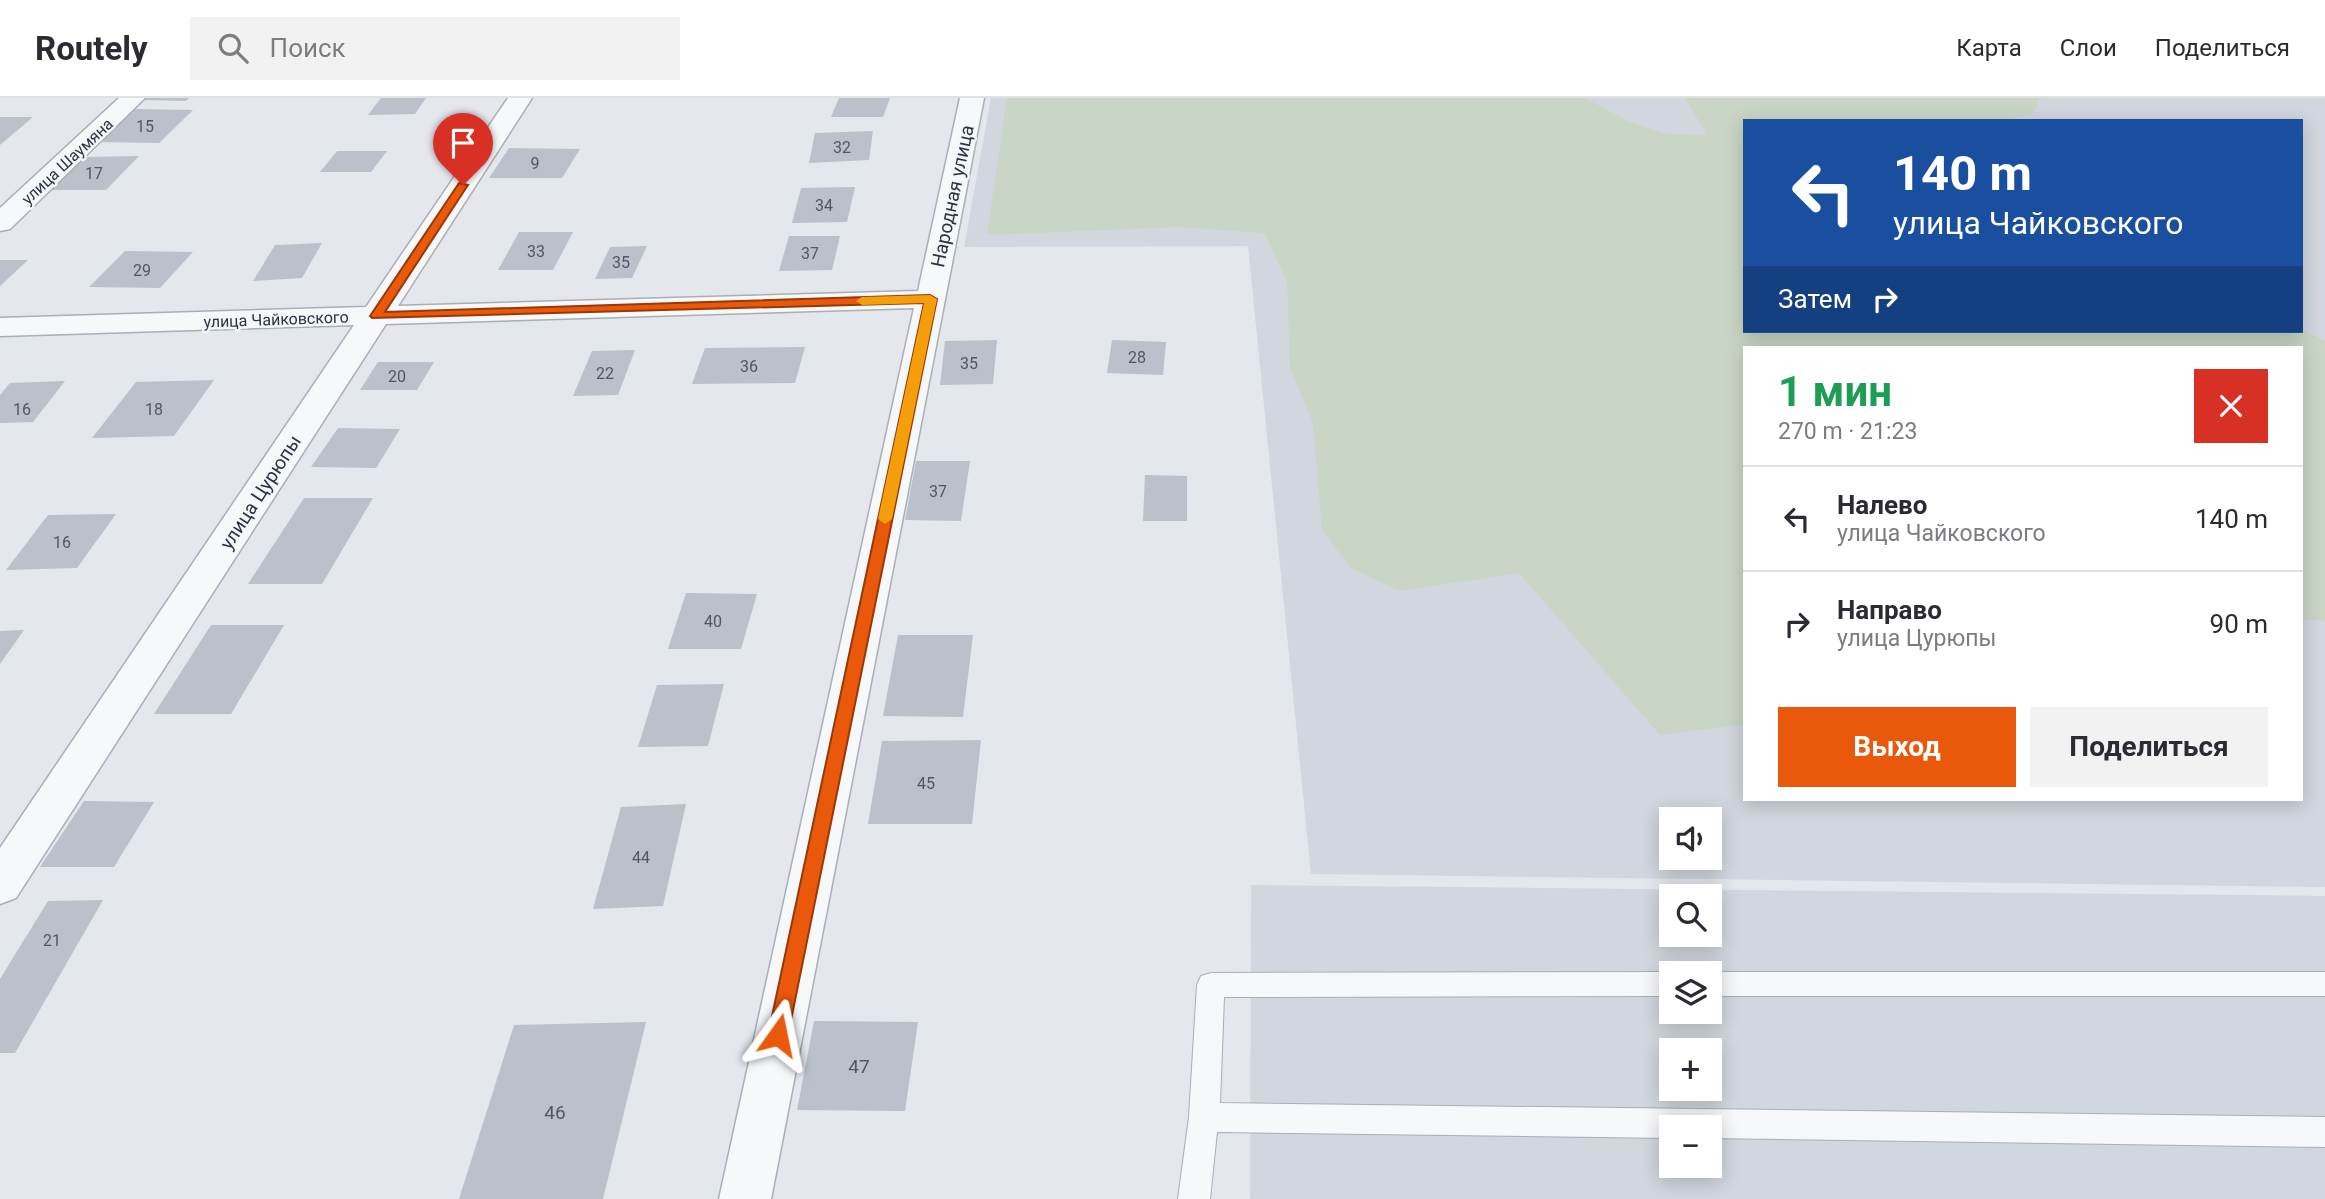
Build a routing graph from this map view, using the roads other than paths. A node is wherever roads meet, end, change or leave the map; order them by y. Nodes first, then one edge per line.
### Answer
1 (133, 98) edge
2 (520, 98) edge
3 (972, 98) edge
4 (0, 223) edge
5 (930, 299) junction
6 (377, 316) junction
7 (0, 327) edge
8 (0, 886) edge
9 (1659, 984) edge
10 (1722, 984) edge
11 (2325, 984) edge
12 (1204, 1117) junction
13 (2325, 1132) edge
14 (745, 1199) edge
15 (1194, 1199) edge

1 - 4 street, улица Шаумяна
2 - 6 street, улица Цурюпы
3 - 5 street, Народная улица
5 - 6 street, улица Чайковского
5 - 14 street, Народная улица
6 - 7 street, улица Чайковского
6 - 8 street, улица Цурюпы
9 - 12 lane
10 - 11 lane
12 - 13 lane
12 - 15 lane

